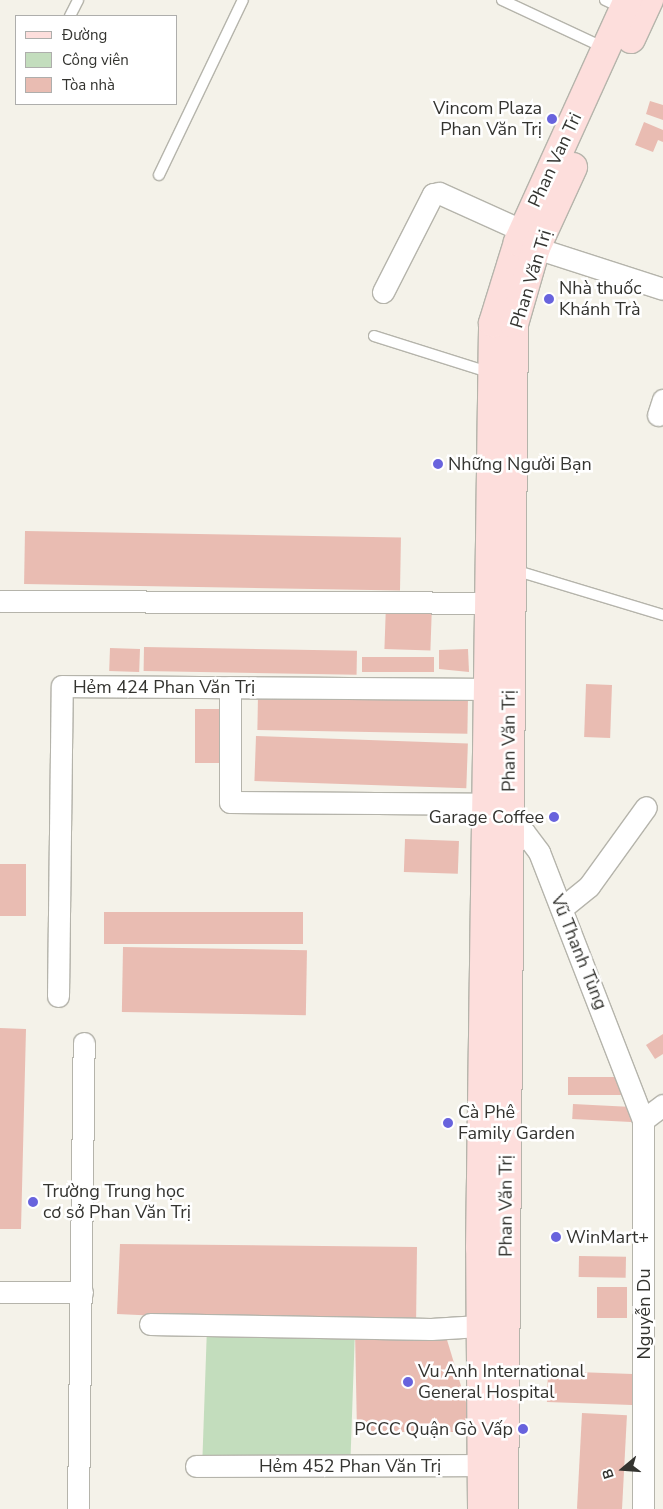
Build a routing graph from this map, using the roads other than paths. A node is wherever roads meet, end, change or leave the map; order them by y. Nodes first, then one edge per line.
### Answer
1 (78, 0) edge
2 (243, 0) edge
3 (502, 0) edge
4 (649, 0) edge
5 (619, 3) edge
6 (70, 15) edge
7 (615, 52) junction
8 (159, 175) dead end
9 (529, 239) junction
10 (663, 289) edge
11 (383, 292) dead end
12 (374, 336) dead end
13 (492, 374) junction
14 (503, 556) junction
15 (0, 601) edge
16 (488, 603) junction
17 (663, 614) edge
18 (230, 687) junction
19 (486, 688) junction
20 (486, 804) junction
21 (646, 807) dead end
22 (509, 819) junction
23 (562, 908) junction
24 (58, 996) dead end
25 (84, 1043) dead end
26 (663, 1105) edge
27 (643, 1120) junction
28 (0, 1292) edge
29 (82, 1292) junction
30 (150, 1324) dead end
31 (494, 1325) junction
32 (654, 1391) edge
33 (493, 1465) junction
34 (196, 1466) dead end
35 (78, 1509) edge
36 (482, 1509) edge
37 (504, 1509) edge
38 (643, 1509) edge

1 - 6 lane
2 - 8 lane
3 - 7 lane
4 - 7 main road
5 - 7 main road, Phan Van Tri
7 - 9 main road, Phan Van Tri
9 - 10 street
9 - 11 street
9 - 13 main road, Phan Van Tri
9 - 14 main road, Phan Văn Trị
12 - 13 lane
13 - 14 main road, Phan Văn Trị
14 - 16 main road, Phan Văn Trị
14 - 17 lane
14 - 22 main road, Phan Văn Trị
15 - 16 street
16 - 19 main road, Phan Văn Trị
18 - 19 street, Hẻm 424 Phan Văn Trị
18 - 20 street
18 - 24 street, Hẻm 424 Phan Văn Trị
19 - 20 main road, Phan Văn Trị
20 - 22 street, Vũ Thanh Tùng
20 - 31 main road, Phan Văn Trị
21 - 23 street
22 - 23 street, Vũ Thanh Tùng
22 - 31 main road, Phan Văn Trị
23 - 27 street, Vũ Thanh Tùng
25 - 29 street
26 - 27 street
27 - 32 street, Nguyễn Du
28 - 29 street
29 - 35 street
30 - 31 street
31 - 33 main road, Phan Văn Trị
32 - 38 street, Nguyễn Du
33 - 34 street, Hẻm 452 Phan Văn Trị
33 - 36 main road
33 - 37 main road, Phan Văn Trị

